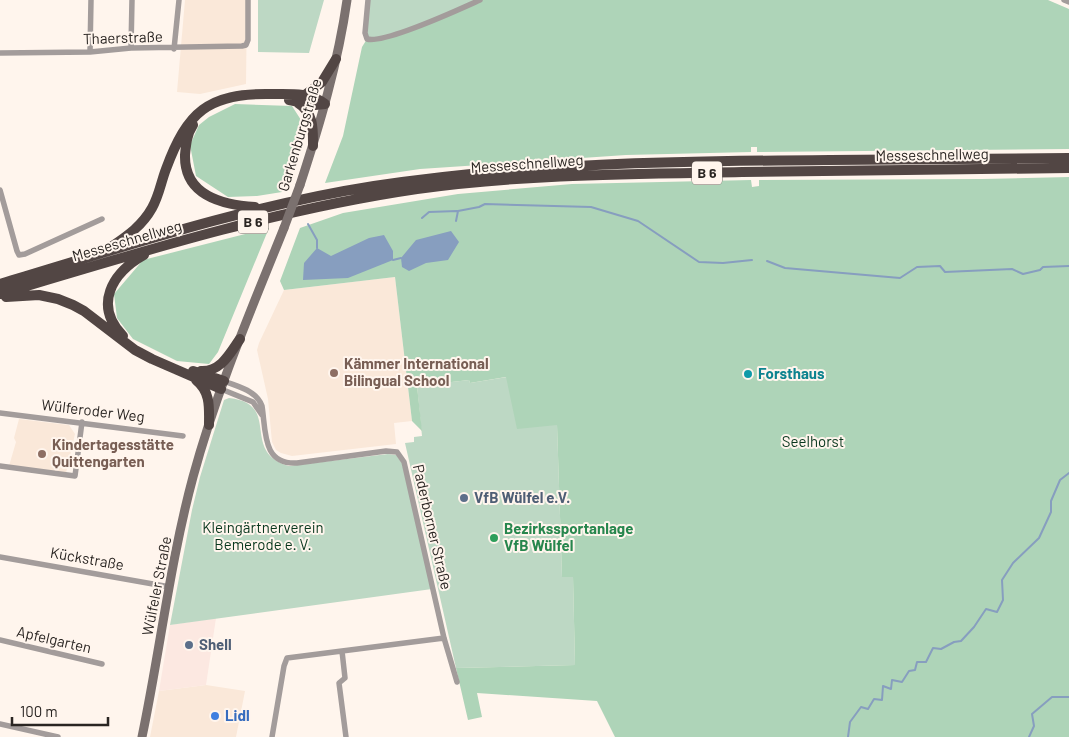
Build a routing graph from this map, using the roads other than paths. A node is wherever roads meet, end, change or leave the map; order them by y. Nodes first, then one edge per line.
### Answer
1 (91, 0) edge
2 (132, 0) edge
3 (179, 0) edge
4 (248, 0) edge
5 (347, 0) edge
6 (368, 0) edge
7 (480, 0) edge
8 (1064, 0) edge
9 (1069, 2) edge
10 (131, 48) junction
11 (174, 49) junction
12 (90, 52) junction
13 (0, 53) edge
14 (336, 59) junction
15 (305, 95) junction
16 (292, 100) junction
17 (325, 104) junction
18 (313, 146) junction
19 (1069, 158) edge
20 (1069, 168) edge
21 (0, 190) edge
22 (264, 208) junction
23 (102, 219) dead end
24 (160, 246) junction
25 (102, 253) junction
26 (0, 284) edge
27 (0, 294) edge
28 (0, 298) edge
29 (240, 339) junction
30 (190, 373) junction
31 (223, 385) junction
32 (0, 413) edge
33 (82, 422) junction
34 (209, 425) junction
35 (183, 436) dead end
36 (203, 442) joint
37 (0, 466) edge
38 (0, 556) edge
39 (170, 587) junction
40 (444, 638) junction
41 (0, 640) edge
42 (342, 651) junction
43 (102, 664) dead end
44 (457, 682) dead end
45 (0, 724) edge
46 (58, 737) edge
47 (142, 737) edge
48 (272, 737) edge
49 (346, 737) edge

1 - 12 street
2 - 10 street
3 - 11 street
4 - 11 street, Thaerstraße
5 - 14 main road, Garkenburgstraße
6 - 7 street
8 - 9 street
10 - 11 street, Thaerstraße
10 - 12 street, Thaerstraße
12 - 13 street, Thaerstraße
14 - 15 highway
14 - 17 main road, Garkenburgstraße
15 - 17 highway
15 - 25 highway
16 - 17 highway
16 - 18 highway
16 - 22 highway
17 - 18 main road, Garkenburgstraße
18 - 29 main road, Garkenburgstraße, bridge
19 - 22 highway, Messeschnellweg / B 6
20 - 24 highway, Messeschnellweg / B 6
21 - 23 street
22 - 25 highway, Messeschnellweg / B 6
24 - 27 highway, Messeschnellweg / B 6
24 - 30 highway
25 - 26 highway, Messeschnellweg / B 6
28 - 30 highway
29 - 30 highway
29 - 31 main road, Garkenburgstraße
30 - 31 highway
30 - 34 highway
31 - 34 main road, Garkenburgstraße
31 - 40 street, Paderborner Straße
32 - 33 street, Wülferoder Weg
33 - 35 street, Wülferoder Weg
33 - 37 street
34 - 36 main road, Garkenburgstraße
36 - 39 main road, Wülfeler Straße
38 - 39 street, Kückstraße
39 - 47 main road, Wülfeler Straße
40 - 42 street
40 - 44 street, Paderborner Straße
41 - 43 street, Apfelgarten
42 - 48 street
42 - 49 street
45 - 46 street

